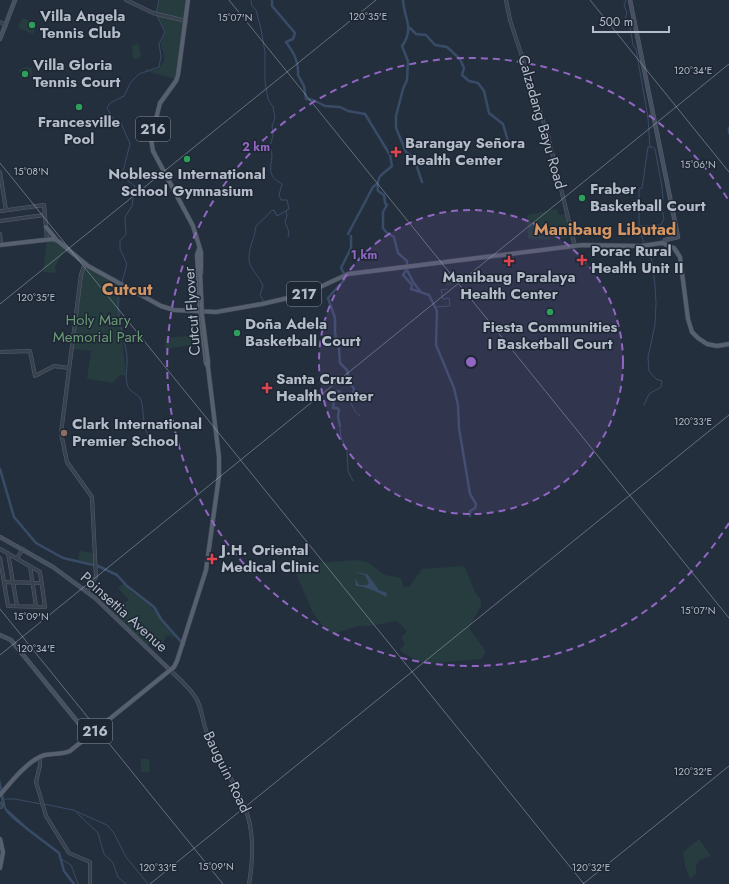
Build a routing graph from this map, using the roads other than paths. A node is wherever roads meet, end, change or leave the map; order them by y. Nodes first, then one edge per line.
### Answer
1 (15, 0) edge
2 (126, 0) edge
3 (188, 0) edge
4 (506, 0) edge
5 (630, 0) edge
6 (186, 21) junction
7 (0, 22) edge
8 (6, 25) junction
9 (0, 39) edge
10 (0, 172) edge
11 (6, 210) junction
12 (1, 211) dead end
13 (44, 215) junction
14 (0, 221) edge
15 (46, 227) junction
16 (0, 234) edge
17 (47, 239) junction
18 (58, 241) junction
19 (663, 243) junction
20 (0, 245) edge
21 (575, 246) junction
22 (199, 249) junction
23 (85, 263) junction
24 (201, 311) junction
25 (729, 344) edge
26 (0, 352) edge
27 (207, 364) junction
28 (69, 368) junction
29 (0, 537) edge
30 (0, 549) edge
31 (22, 549) junction
32 (8, 553) junction
33 (0, 558) edge
34 (17, 558) junction
35 (30, 566) junction
36 (1, 573) edge
37 (4, 582) junction
38 (14, 582) junction
39 (33, 583) junction
40 (42, 583) junction
41 (87, 591) junction
42 (17, 606) junction
43 (36, 606) junction
44 (0, 635) edge
45 (169, 670) junction
46 (89, 736) junction
47 (40, 757) junction
48 (0, 797) edge
49 (0, 840) edge
50 (0, 868) edge
51 (90, 884) edge
52 (249, 884) edge

1 - 8 main road
2 - 6 street
3 - 6 main road, 216
4 - 21 street, Calzadang Bayu Road
5 - 19 main road
6 - 22 main road, 216
7 - 8 street
8 - 9 main road
10 - 11 street
11 - 12 street
11 - 13 street
13 - 14 street
13 - 15 street
15 - 17 street
15 - 18 main road
16 - 20 street
17 - 18 main road, 217
17 - 20 main road, 217
18 - 23 main road, 217
19 - 21 main road, 217
19 - 25 main road
21 - 24 main road, 217
22 - 24 main road, 216
22 - 27 main road, Cutcut Flyover, bridge
23 - 24 main road, 217
23 - 28 street
24 - 27 main road, 216
26 - 28 street
27 - 45 main road, 216
28 - 41 street
29 - 31 main road, Poinsettia Avenue
30 - 32 street
31 - 34 street
31 - 41 main road, Poinsettia Avenue
32 - 34 street
32 - 38 street
33 - 36 street
34 - 35 street
35 - 39 street
35 - 40 street
36 - 37 street
37 - 38 street
37 - 42 street
38 - 39 street
38 - 42 street
39 - 40 street
39 - 43 street
40 - 43 street
41 - 45 main road, Poinsettia Avenue
42 - 43 street
44 - 46 main road
45 - 46 main road, 216
45 - 52 street, Bauguin Road
46 - 47 main road, 216
47 - 48 main road, 216
47 - 51 street
49 - 50 main road

